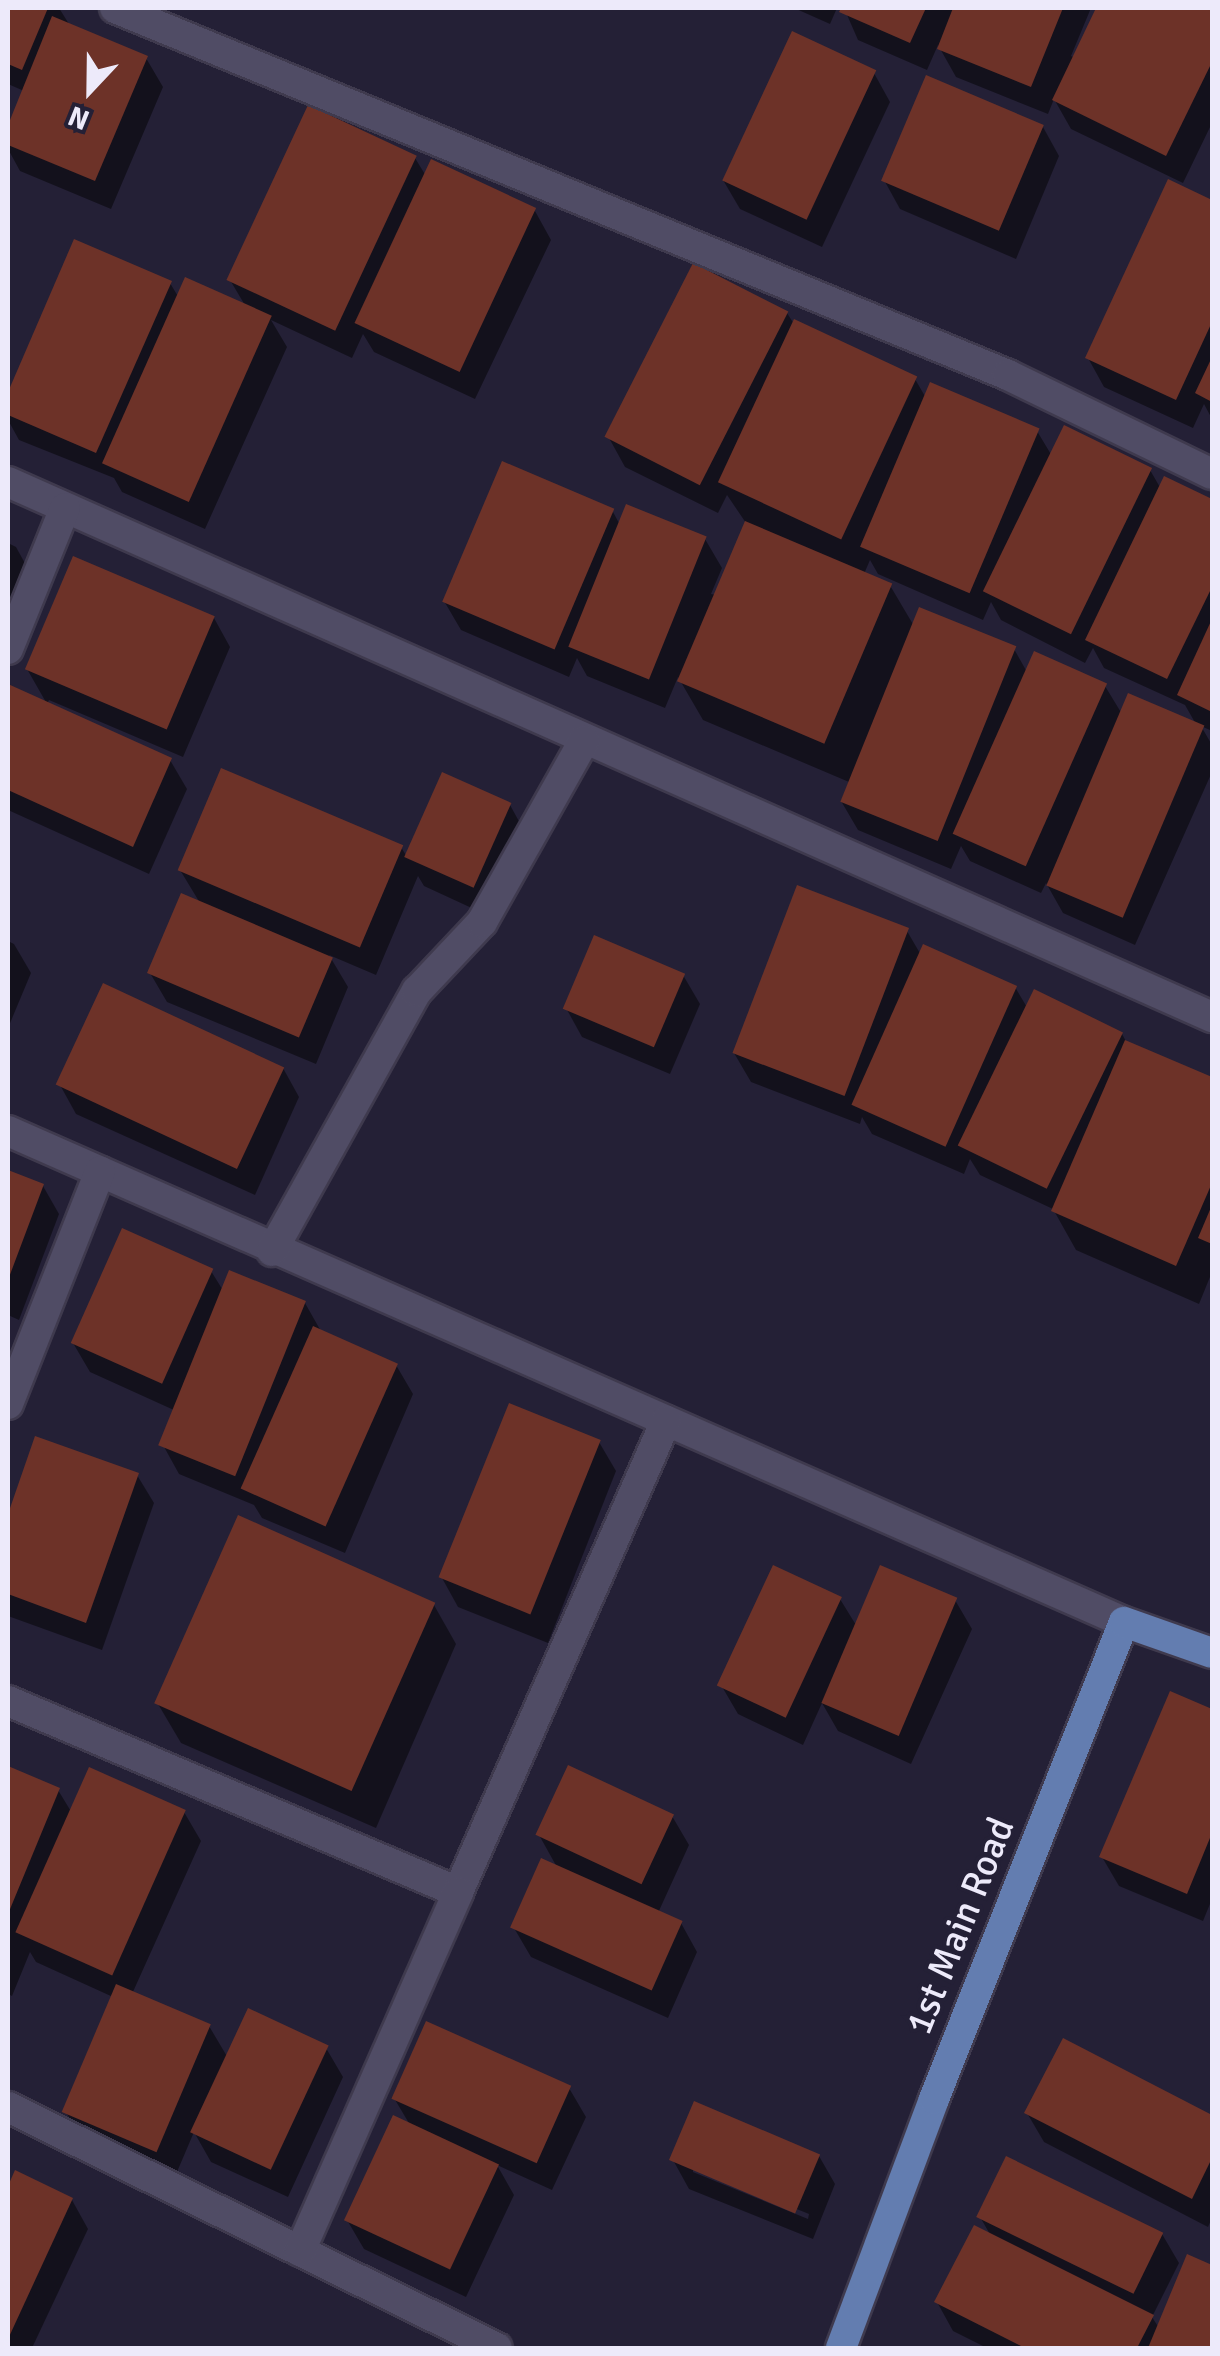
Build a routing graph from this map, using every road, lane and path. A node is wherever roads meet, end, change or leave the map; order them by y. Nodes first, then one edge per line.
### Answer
1 (115, 8) edge
2 (1212, 474) edge
3 (8, 482) edge
4 (65, 508) junction
5 (8, 649) edge
6 (584, 741) junction
7 (1212, 1018) edge
8 (8, 1130) edge
9 (100, 1172) junction
10 (272, 1250) junction
11 (8, 1404) edge
12 (666, 1421) junction
13 (1124, 1622) junction
14 (1212, 1653) edge
15 (8, 1700) edge
16 (458, 1892) junction
17 (8, 2108) edge
18 (300, 2252) junction
19 (497, 2348) edge
20 (841, 2348) edge

1 - 2 street
3 - 4 street
4 - 5 street
4 - 6 street
6 - 7 street
6 - 10 street
8 - 9 street
9 - 10 street
9 - 11 street
10 - 12 street
12 - 13 street
12 - 16 street
13 - 14 main road
13 - 20 main road, 1st Main Road
15 - 16 street
16 - 18 street
17 - 18 street
18 - 19 street

